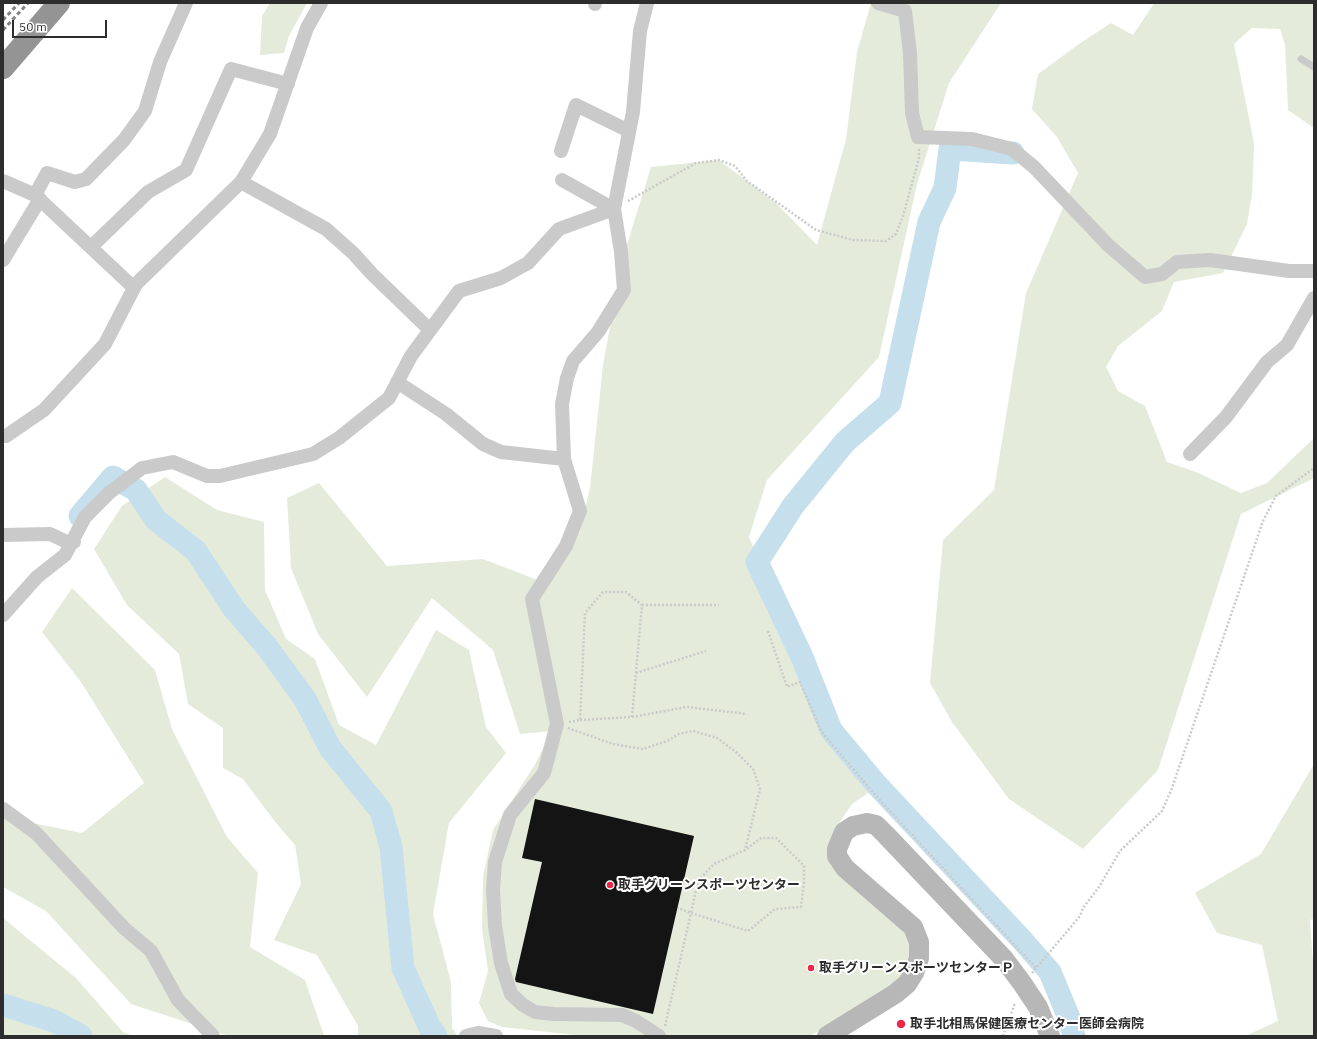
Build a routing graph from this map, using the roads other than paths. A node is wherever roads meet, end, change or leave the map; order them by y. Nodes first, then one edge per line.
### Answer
1 (59, 3) edge
2 (186, 3) edge
3 (321, 3) edge
4 (647, 3) edge
5 (878, 3) edge
6 (1301, 59) dead end
7 (3, 68) edge
8 (1314, 68) edge
9 (288, 84) junction
10 (629, 131) junction
11 (561, 152) dead end
12 (562, 180) dead end
13 (3, 181) edge
14 (241, 182) junction
15 (38, 197) junction
16 (614, 209) junction
17 (91, 247) junction
18 (3, 260) edge
19 (1314, 271) edge
20 (136, 284) junction
21 (1314, 298) edge
22 (430, 330) junction
23 (397, 382) junction
24 (3, 436) edge
25 (1190, 454) dead end
26 (564, 459) junction
27 (3, 535) edge
28 (74, 542) junction
29 (3, 615) edge
30 (3, 809) edge
31 (662, 1032) edge
32 (213, 1036) edge
33 (466, 1036) edge
34 (496, 1036) edge
35 (826, 1036) edge
36 (1050, 1036) edge

1 - 7 highway
2 - 15 street
3 - 9 street
4 - 10 street
5 - 19 street
6 - 8 lane
9 - 14 street
9 - 17 street
10 - 11 street
10 - 16 street
12 - 16 street
13 - 15 street
14 - 20 street
14 - 22 street
15 - 17 street
15 - 18 street
16 - 22 street
16 - 26 street
17 - 20 street
20 - 24 street
21 - 25 street
22 - 23 street
23 - 26 street
23 - 28 street
26 - 31 street
27 - 28 street
28 - 29 street
30 - 32 street
33 - 34 street
35 - 36 street

